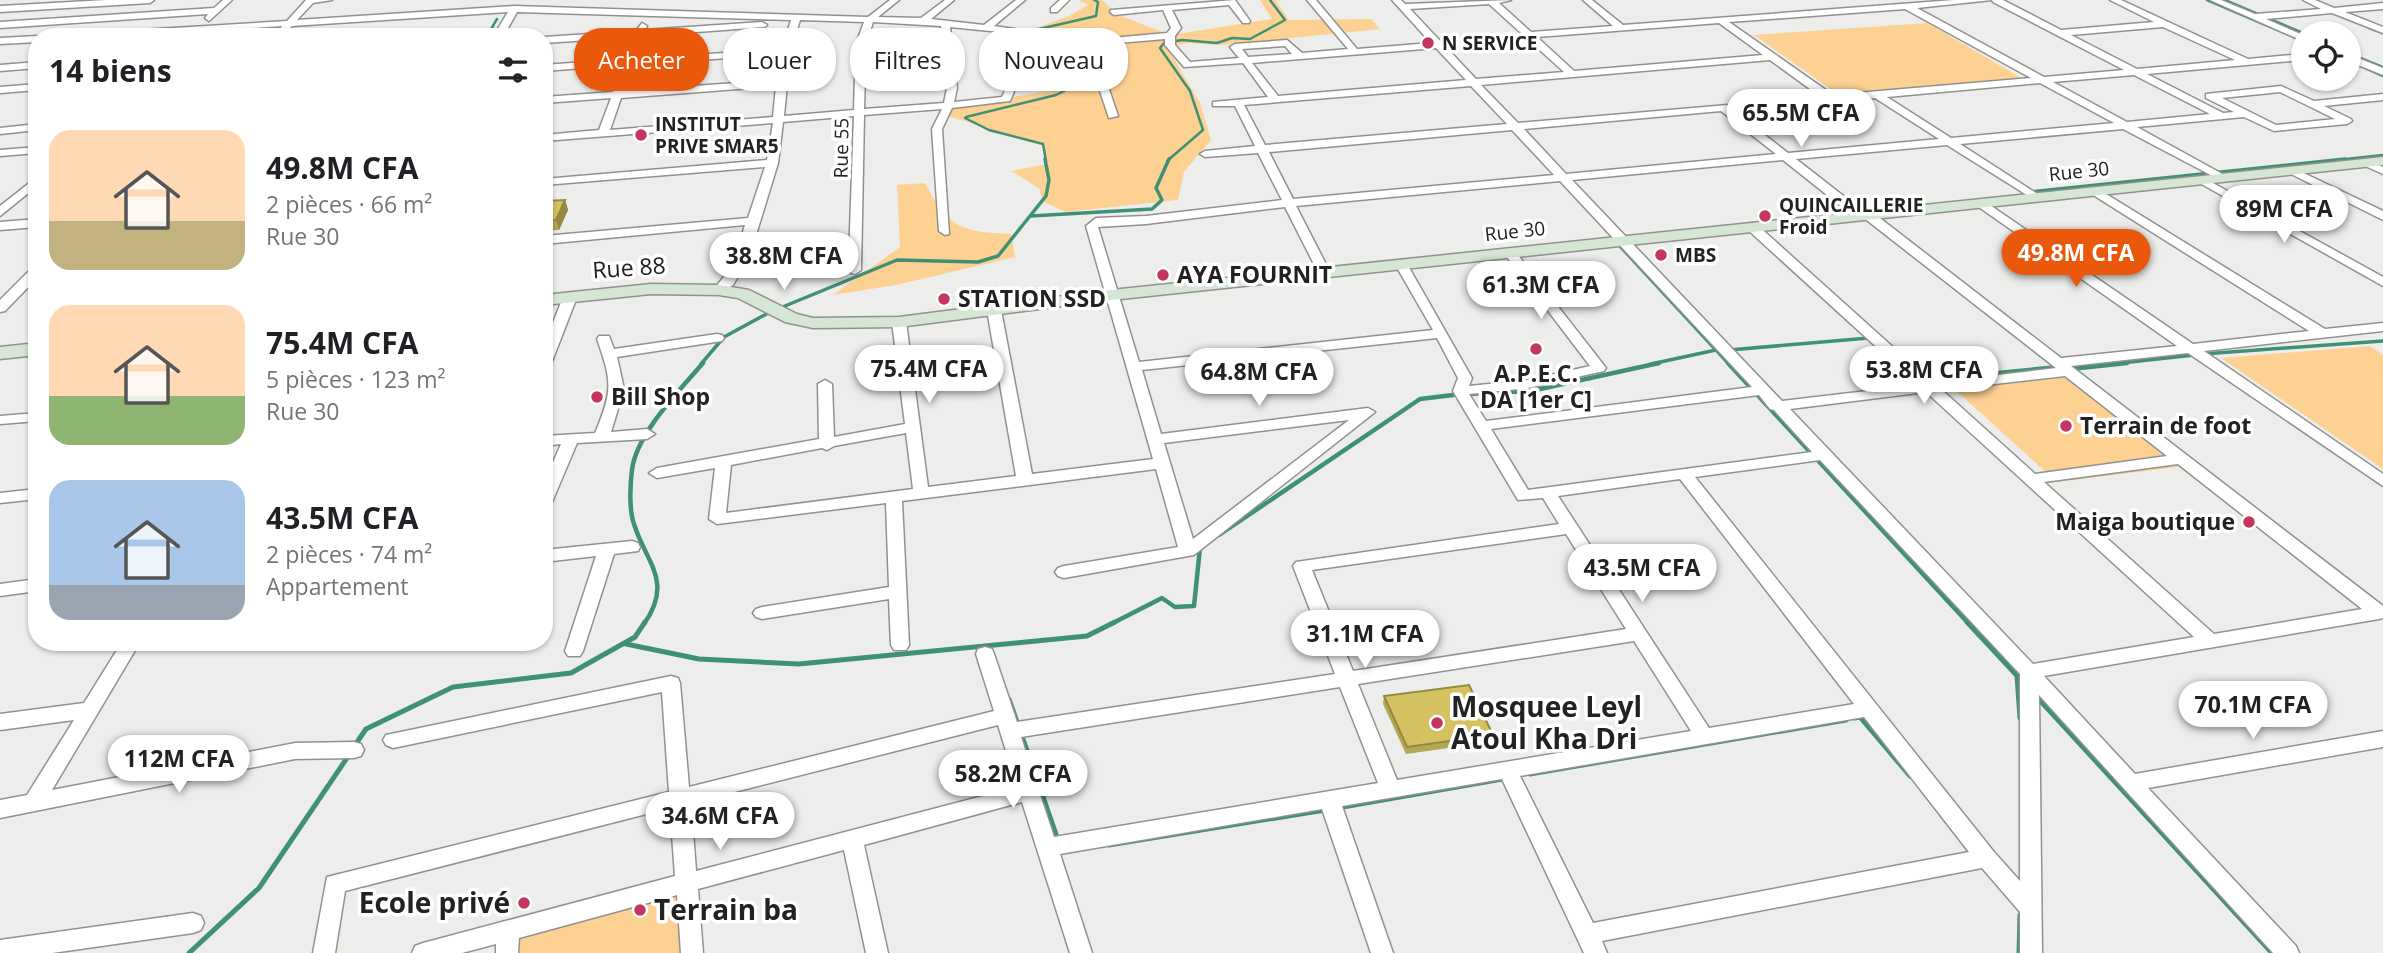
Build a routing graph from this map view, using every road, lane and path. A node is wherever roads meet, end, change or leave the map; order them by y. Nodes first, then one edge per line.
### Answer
1 (150, 0) edge
2 (228, 0) edge
3 (328, 0) edge
4 (476, 0) edge
5 (584, 0) edge
6 (895, 0) edge
7 (950, 0) edge
8 (1021, 0) edge
9 (1065, 0) edge
10 (1311, 0) edge
11 (1507, 0) edge
12 (1587, 0) edge
13 (1803, 0) edge
14 (1896, 0) edge
15 (1988, 0) edge
16 (1996, 0) edge
17 (2114, 0) edge
18 (2214, 0) edge
19 (2307, 0) edge
20 (132, 1) edge
21 (311, 1) edge
22 (1231, 1) edge
23 (1491, 1) edge
24 (115, 2) junction
25 (498, 2) edge
26 (1399, 4) edge
27 (1906, 6) junction
28 (2383, 6) edge
29 (731, 7) dead end
30 (1166, 7) junction
31 (0, 9) edge
32 (514, 9) junction
33 (1054, 10) dead end
34 (216, 11) junction
35 (2334, 11) junction
36 (1114, 12) dead end
37 (1823, 12) junction
38 (564, 13) junction
39 (647, 15) junction
40 (722, 15) junction
41 (2255, 18) junction
42 (93, 19) junction
43 (869, 20) junction
44 (923, 20) junction
45 (1720, 20) junction
46 (794, 21) junction
47 (1246, 21) dead end
48 (290, 23) junction
49 (945, 23) junction
50 (2165, 24) junction
51 (0, 25) edge
52 (82, 28) edge
53 (204, 28) edge
54 (214, 28) edge
55 (285, 28) edge
56 (503, 28) edge
57 (641, 28) edge
58 (704, 28) edge
59 (793, 28) edge
60 (986, 28) joint
61 (1621, 28) junction
62 (2383, 30) edge
63 (2059, 33) junction
64 (2291, 33) edge
65 (1528, 35) junction
66 (1170, 36) junction
67 (574, 38) edge
68 (28, 39) edge
69 (553, 39) edge
70 (0, 41) edge
71 (1438, 45) junction
72 (1355, 52) junction
73 (1300, 56) junction
74 (1773, 57) junction
75 (2291, 58) edge
76 (1243, 60) junction
77 (2247, 62) junction
78 (2361, 63) edge
79 (28, 66) edge
80 (574, 66) edge
81 (553, 67) edge
82 (0, 68) edge
83 (2135, 72) junction
84 (2383, 72) edge
85 (1572, 74) junction
86 (2042, 80) junction
87 (1473, 82) junction
88 (723, 87) edge
89 (28, 88) edge
90 (17, 89) junction
91 (0, 90) edge
92 (617, 91) edge
93 (782, 91) edge
94 (1007, 91) edge
95 (1876, 94) junction
96 (616, 95) junction
97 (2383, 97) edge
98 (1830, 98) junction
99 (553, 99) edge
100 (1275, 99) junction
101 (1238, 102) junction
102 (1217, 104) dead end
103 (2312, 104) junction
104 (0, 105) edge
105 (948, 107) junction
106 (1722, 107) junction
107 (859, 114) junction
108 (2245, 114) junction
109 (1113, 116) dead end
110 (2221, 116) junction
111 (778, 120) junction
112 (1513, 125) junction
113 (2126, 125) junction
114 (28, 128) edge
115 (0, 131) edge
116 (603, 134) junction
117 (553, 137) edge
118 (1949, 141) junction
119 (1261, 147) junction
120 (28, 151) edge
121 (0, 153) edge
122 (1205, 154) dead end
123 (1785, 156) junction
124 (2383, 161) edge
125 (772, 163) junction
126 (2367, 163) junction
127 (2291, 170) junction
128 (2383, 171) edge
129 (1562, 177) junction
130 (2222, 178) junction
131 (553, 180) edge
132 (2202, 180) junction
133 (28, 188) edge
134 (2094, 191) junction
135 (2035, 197) junction
136 (1289, 203) junction
137 (1980, 203) junction
138 (0, 212) edge
139 (1864, 215) junction
140 (2383, 216) edge
141 (752, 221) junction
142 (28, 224) edge
143 (0, 226) edge
144 (1752, 227) junction
145 (945, 231) dead end
146 (553, 239) edge
147 (1621, 241) junction
148 (1510, 253) junction
149 (804, 260) dead end
150 (1401, 264) junction
151 (1324, 272) junction
152 (28, 279) edge
153 (2383, 282) edge
154 (21, 286) junction
155 (28, 286) edge
156 (0, 288) edge
157 (719, 290) junction
158 (1111, 295) junction
159 (570, 297) junction
160 (553, 299) edge
161 (0, 308) edge
162 (994, 310) junction
163 (791, 318) joint
164 (899, 321) junction
165 (2383, 327) edge
166 (1442, 332) junction
167 (2322, 333) junction
168 (717, 338) dead end
169 (553, 341) edge
170 (28, 350) edge
171 (2195, 352) junction
172 (0, 353) edge
173 (1133, 367) junction
174 (2063, 367) junction
175 (1923, 382) junction
176 (825, 384) dead end
177 (1761, 390) junction
178 (1460, 391) junction
179 (1775, 406) junction
180 (28, 418) edge
181 (0, 420) edge
182 (1480, 426) junction
183 (914, 427) junction
184 (647, 434) dead end
185 (601, 437) junction
186 (571, 439) junction
187 (1155, 439) junction
188 (553, 440) edge
189 (827, 445) junction
190 (1822, 455) junction
191 (2182, 459) junction
192 (723, 462) junction
193 (1162, 463) junction
194 (657, 473) dead end
195 (1684, 474) junction
196 (2031, 479) junction
197 (1025, 480) junction
198 (553, 481) edge
199 (2383, 481) edge
200 (1547, 492) junction
201 (921, 493) junction
202 (28, 495) edge
203 (894, 497) junction
204 (0, 498) edge
205 (1570, 528) junction
206 (632, 547) dead end
207 (607, 550) junction
208 (1188, 551) junction
209 (553, 555) edge
210 (1064, 572) dead end
211 (28, 587) edge
212 (0, 590) edge
213 (898, 592) junction
214 (2381, 612) edge
215 (762, 613) dead end
216 (1638, 634) junction
217 (2210, 640) junction
218 (900, 645) dead end
219 (126, 651) edge
220 (574, 651) dead end
221 (985, 654) dead end
222 (2029, 672) junction
223 (1347, 679) junction
224 (1869, 709) junction
225 (90, 710) junction
226 (0, 722) edge
227 (1007, 724) junction
228 (1704, 736) junction
229 (2383, 739) edge
230 (393, 740) dead end
231 (354, 750) dead end
232 (1507, 769) junction
233 (2129, 783) junction
234 (1390, 789) junction
235 (1029, 792) junction
236 (679, 798) junction
237 (1329, 799) junction
238 (34, 802) junction
239 (0, 809) edge
240 (852, 839) junction
241 (1047, 847) junction
242 (1986, 858) junction
243 (687, 883) junction
244 (2030, 908) junction
245 (194, 923) dead end
246 (508, 942) edge
247 (1591, 944) edge
248 (0, 950) edge
249 (2285, 951) edge
250 (324, 953) edge
251 (422, 953) edge
252 (692, 953) edge
253 (877, 953) edge
254 (1081, 953) edge
255 (1382, 953) edge
256 (2031, 953) edge

1 - 20 street
2 - 34 street
3 - 21 street
4 - 25 street
5 - 38 street
6 - 43 street
7 - 44 street
8 - 60 street
9 - 33 street
10 - 72 street
11 - 23 street
12 - 61 street
13 - 37 street
14 - 27 street
15 - 27 street
16 - 63 street
17 - 50 street
18 - 41 street
19 - 35 street
20 - 24 street
21 - 48 street
22 - 30 street
22 - 47 street
23 - 26 street
23 - 65 street
24 - 31 street
24 - 42 street
25 - 32 street
26 - 71 street
27 - 37 street
27 - 86 street
28 - 35 street
29 - 40 street
30 - 36 street
30 - 66 street
32 - 38 street
32 - 48 street
32 - 56 street
34 - 42 street
34 - 53 street
35 - 41 street
35 - 62 street
37 - 45 street
38 - 39 street
39 - 40 street
39 - 57 street
40 - 46 street
41 - 64 street
42 - 51 street
42 - 52 street
43 - 44 street
43 - 46 street
43 - 107 street, Rue 55
44 - 49 street
45 - 61 street
45 - 74 street
46 - 58 street
46 - 59 street
48 - 54 street
48 - 55 street
49 - 60 street
49 - 105 street
50 - 63 street
50 - 77 street
61 - 65 street
63 - 83 street
65 - 85 street
66 - 76 street
66 - 109 street
67 - 69 street
68 - 70 street
71 - 72 street
71 - 87 street
72 - 73 street
73 - 76 street
73 - 76 street
74 - 85 street
74 - 98 street
75 - 77 street
76 - 100 street
77 - 83 street
78 - 84 street
79 - 82 street
80 - 81 street
83 - 86 street
83 - 110 street
85 - 87 street
86 - 95 street
86 - 113 street
87 - 100 street
87 - 112 street
88 - 96 street
89 - 90 street
90 - 91 street
90 - 104 street
92 - 96 street
93 - 111 street
94 - 105 street
95 - 98 street
95 - 118 street
96 - 99 street
96 - 116 street
97 - 103 street
98 - 106 street
100 - 101 street
101 - 102 street
101 - 119 street
103 - 108 street
103 - 108 street
105 - 107 street
105 - 145 street
106 - 112 street
106 - 123 street
107 - 111 street
107 - 149 street, Rue 55
108 - 110 street
110 - 113 street
111 - 116 street
111 - 125 street
112 - 119 street
112 - 129 street
113 - 118 street
113 - 130 street
114 - 115 street
116 - 117 street
118 - 123 street
118 - 135 street
119 - 122 street
119 - 136 street
120 - 121 street
123 - 129 street
123 - 139 street
124 - 126 main road, Rue 30
125 - 131 street
125 - 141 street
126 - 127 main road, Rue 30
126 - 128 street
127 - 130 main road, Rue 30
127 - 140 street
129 - 136 street
129 - 147 street
130 - 132 main road, Rue 30
132 - 134 main road, Rue 30
132 - 153 street
133 - 138 street
134 - 135 main road, Rue 30
134 - 167 street
135 - 137 main road, Rue 30
136 - 151 street
136 - 158 street
137 - 139 main road, Rue 30
137 - 171 street
139 - 144 main road, Rue 30
139 - 174 street
141 - 146 street
141 - 157 street
142 - 143 street
144 - 147 main road, Rue 30
144 - 175 street
147 - 148 main road, Rue 30
147 - 177 street
148 - 150 main road, Rue 30
148 - 178 street
150 - 151 main road, Rue 30
150 - 166 street
151 - 158 main road, Rue 30
152 - 154 street
154 - 155 street
154 - 156 street
154 - 161 street
157 - 159 main road, Rue 88
157 - 163 main road, Rue 88
158 - 162 main road, Rue 30
158 - 173 street
159 - 160 main road, Rue 88
159 - 169 street
162 - 164 main road, Rue 30
162 - 197 street
163 - 164 main road, Rue 30
164 - 183 street
165 - 167 street
166 - 173 street
166 - 178 street
167 - 171 street
168 - 185 street
170 - 172 main road
171 - 174 street
171 - 199 street
173 - 187 street
174 - 175 street
174 - 191 street
175 - 179 street
175 - 196 street
176 - 189 street
177 - 179 street
177 - 182 street
178 - 182 street
179 - 190 street
180 - 181 street
182 - 200 street
183 - 189 street
183 - 201 street
184 - 185 street
185 - 186 street
186 - 188 street
186 - 198 street
187 - 193 street
187 - 208 street
189 - 192 street
190 - 195 street
190 - 222 street
191 - 196 street
191 - 214 street
192 - 194 street
192 - 203 street
193 - 197 street
193 - 208 street
195 - 200 street
195 - 224 street
196 - 217 street
197 - 201 street
200 - 205 street
201 - 203 street
202 - 204 street
203 - 213 street
205 - 216 street
205 - 223 street
206 - 207 street
207 - 209 street
207 - 220 street
208 - 210 street
211 - 212 street
213 - 215 street
213 - 218 street
214 - 217 street
216 - 223 street
216 - 228 street
217 - 222 street
219 - 225 street
221 - 227 street
222 - 233 street
222 - 244 street
223 - 227 street
223 - 234 street
224 - 228 street
224 - 242 street
225 - 226 street
225 - 238 street
227 - 235 street
227 - 236 street
228 - 232 street
229 - 233 street
230 - 236 street
231 - 238 street
232 - 234 street
232 - 247 street
233 - 249 street
234 - 237 street
235 - 240 street
235 - 241 street
236 - 243 street
236 - 250 street
237 - 241 street
237 - 255 street
238 - 239 street
240 - 243 street
240 - 253 street
241 - 254 street
242 - 244 street
242 - 247 street
243 - 246 street
243 - 252 street
244 - 256 street
245 - 248 street
246 - 251 street

